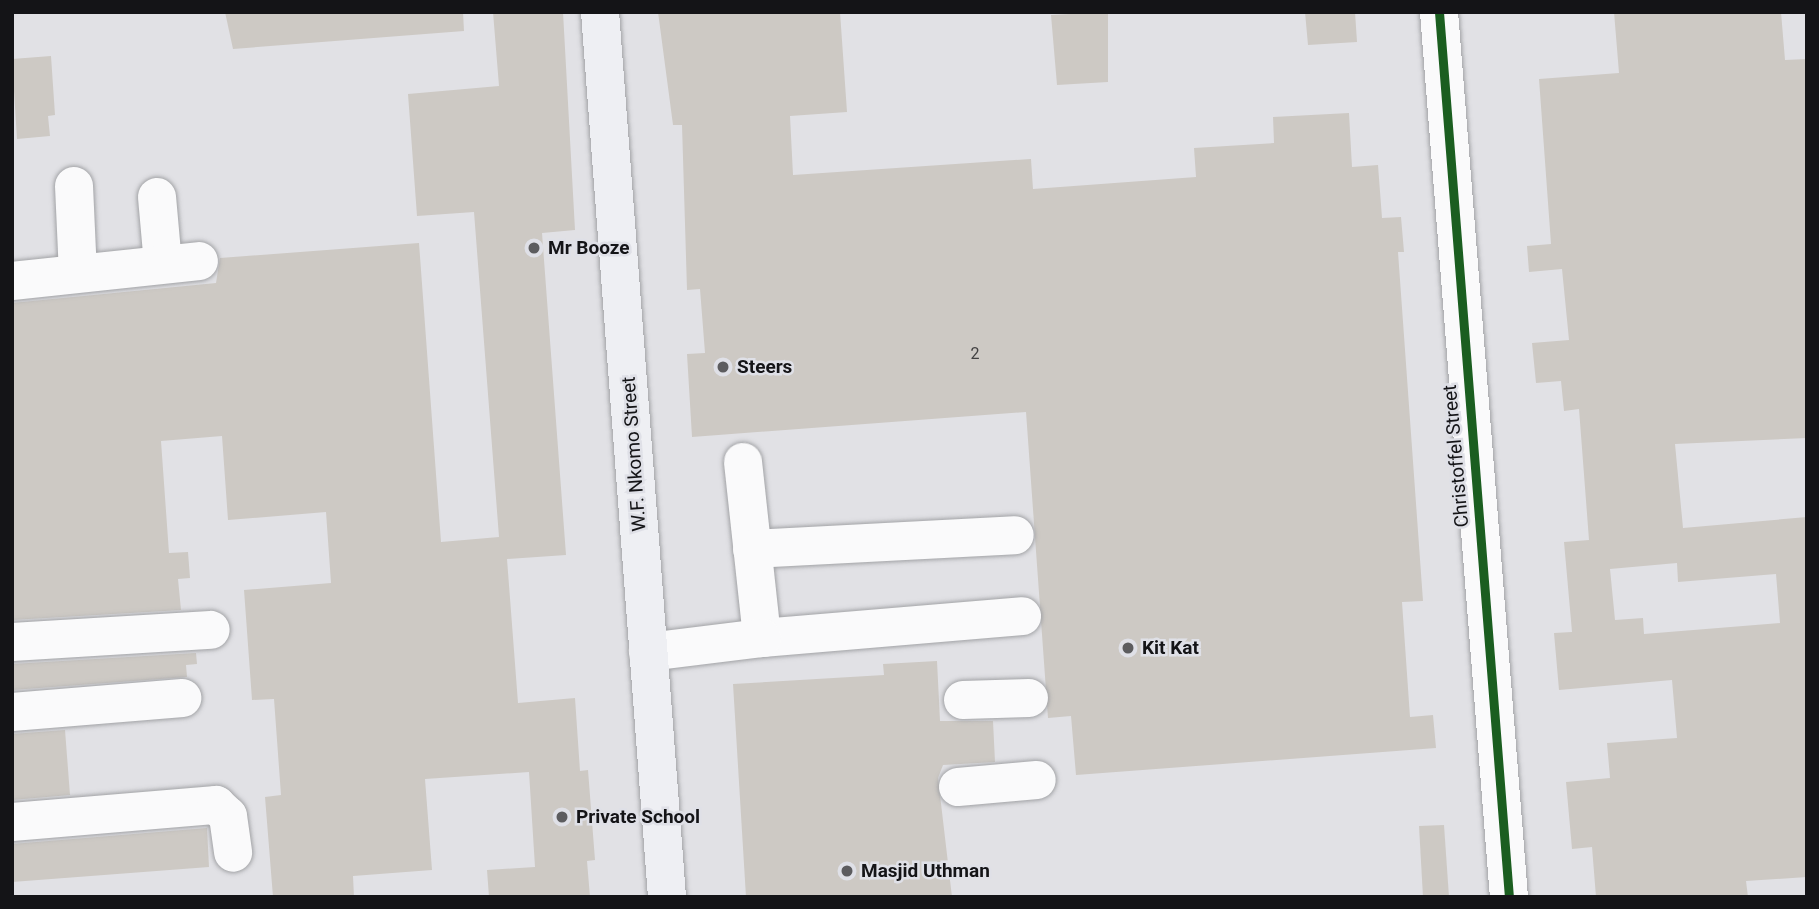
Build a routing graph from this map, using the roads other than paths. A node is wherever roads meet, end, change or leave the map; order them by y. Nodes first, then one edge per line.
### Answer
1 (600, 12) edge
2 (1439, 12) edge
3 (74, 186) dead end
4 (157, 197) dead end
5 (78, 274) junction
6 (12, 281) edge
7 (743, 461) dead end
8 (1015, 535) dead end
9 (752, 549) junction
10 (1022, 616) dead end
11 (211, 630) dead end
12 (762, 638) junction
13 (12, 642) edge
14 (648, 652) junction
15 (182, 698) dead end
16 (1029, 698) dead end
17 (962, 700) dead end
18 (12, 712) edge
19 (1037, 779) dead end
20 (958, 787) dead end
21 (12, 822) edge
22 (233, 853) dead end
23 (667, 897) edge
24 (1509, 897) edge

1 - 14 main road, W.F. Nkomo Street
2 - 24 street, Christoffel Street
3 - 5 street
4 - 5 street
5 - 6 street
7 - 9 street
8 - 9 street
9 - 12 street
10 - 12 street
11 - 13 street
12 - 14 street
14 - 23 main road, W.F. Nkomo Street
15 - 18 street
16 - 17 street
19 - 20 street
21 - 22 street

